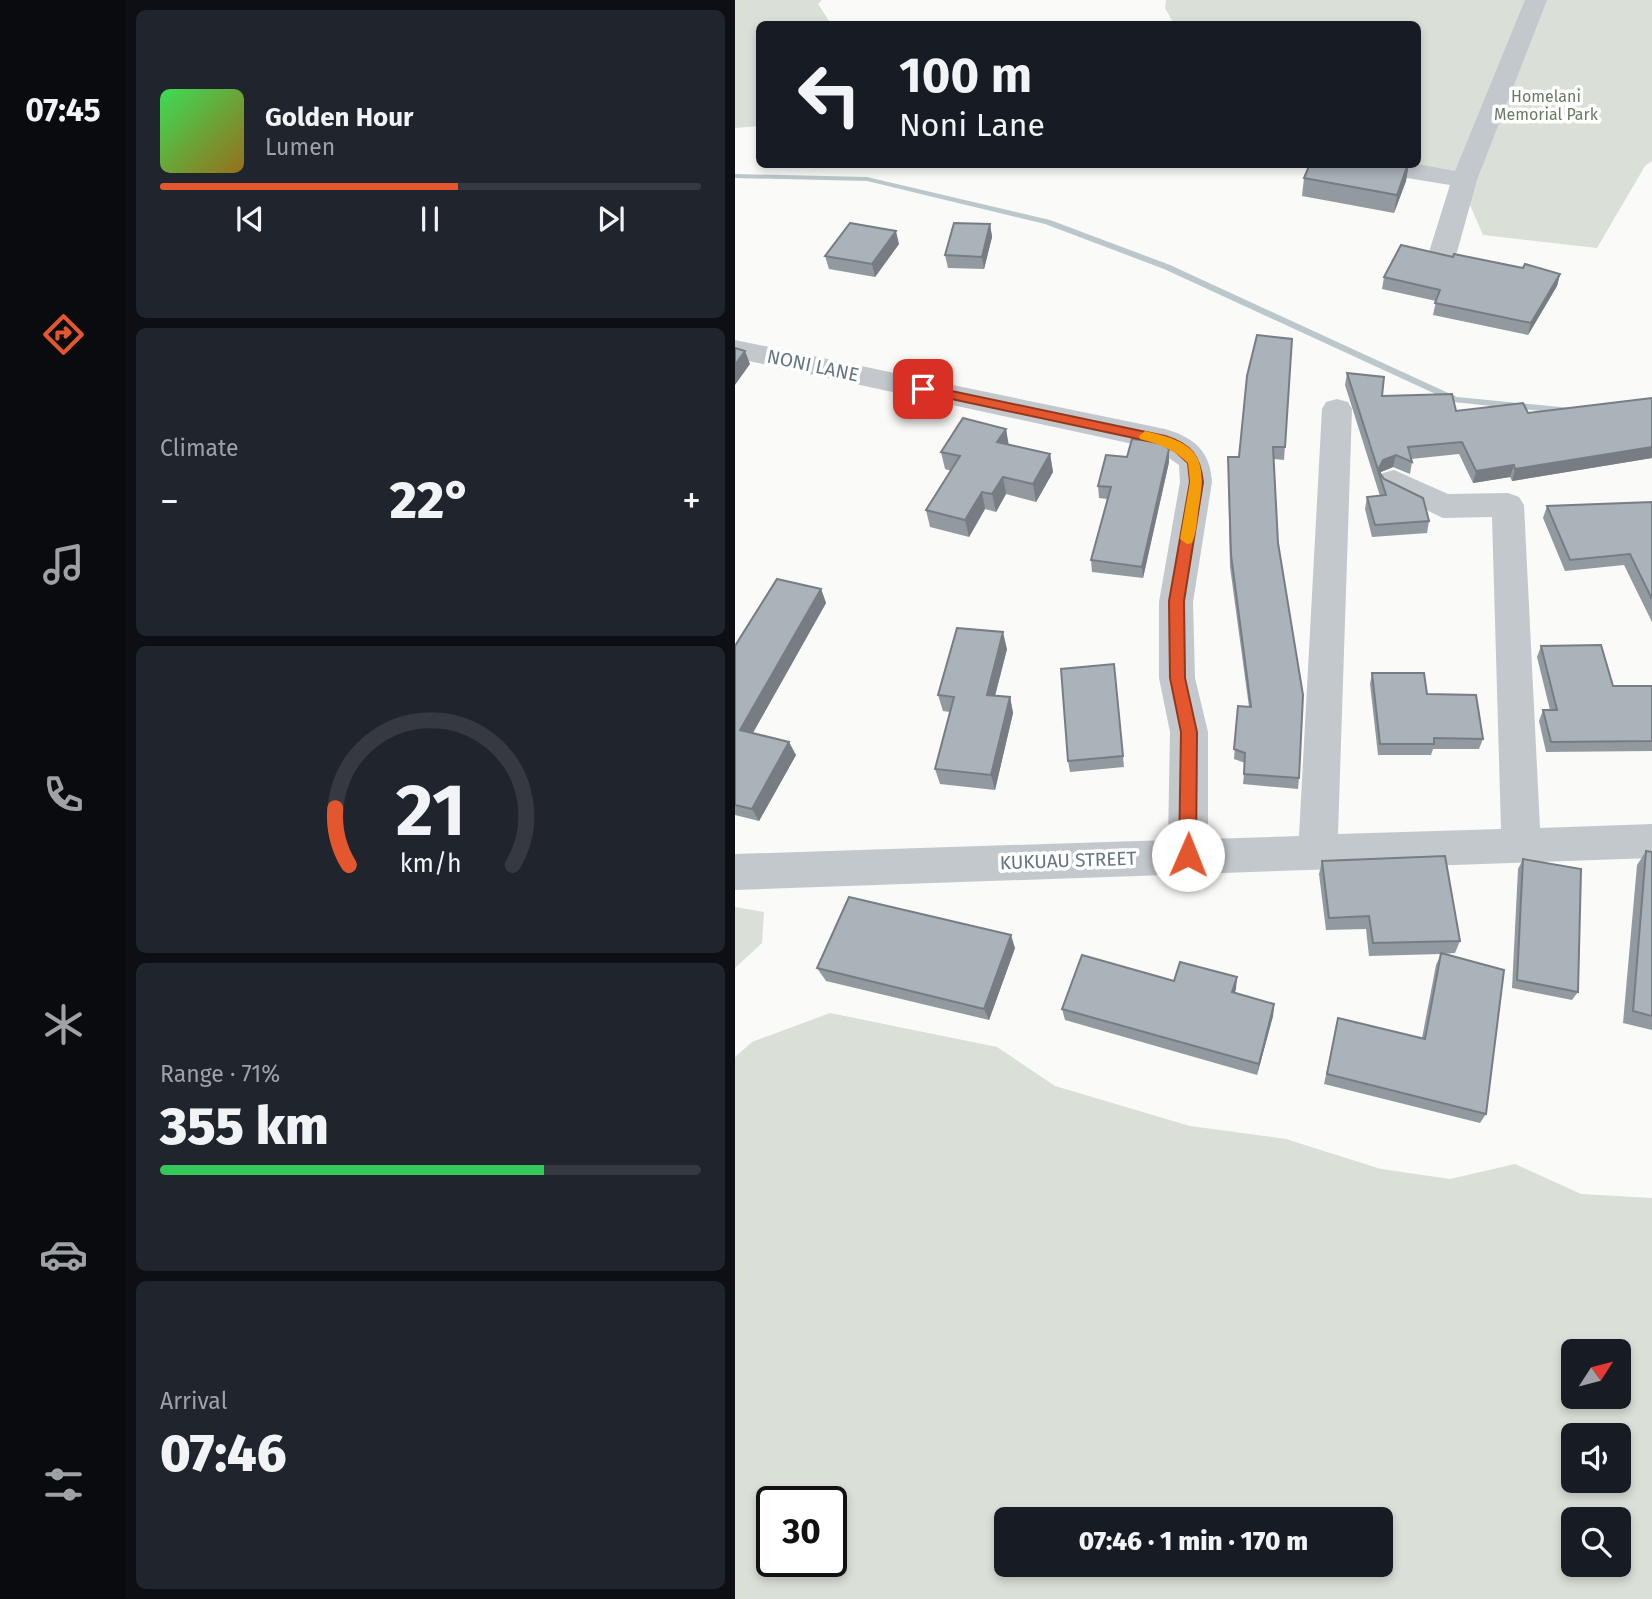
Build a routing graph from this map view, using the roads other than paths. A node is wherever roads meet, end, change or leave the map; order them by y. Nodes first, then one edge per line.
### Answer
1 (1536, 0) edge
2 (1394, 168) edge
3 (1464, 180) junction
4 (1443, 252) edge
5 (735, 349) edge
6 (1337, 409) dead end
7 (1394, 481) edge
8 (1652, 841) edge
9 (1521, 845) junction
10 (1318, 851) junction
11 (1188, 855) junction
12 (735, 873) edge

1 - 3 street
2 - 3 street
3 - 4 street
5 - 11 street, NONI LANE
6 - 10 street
7 - 9 street
8 - 9 street, KUKUAU STREET
9 - 10 street, KUKUAU STREET
10 - 11 street, KUKUAU STREET
11 - 12 street, KUKUAU STREET

